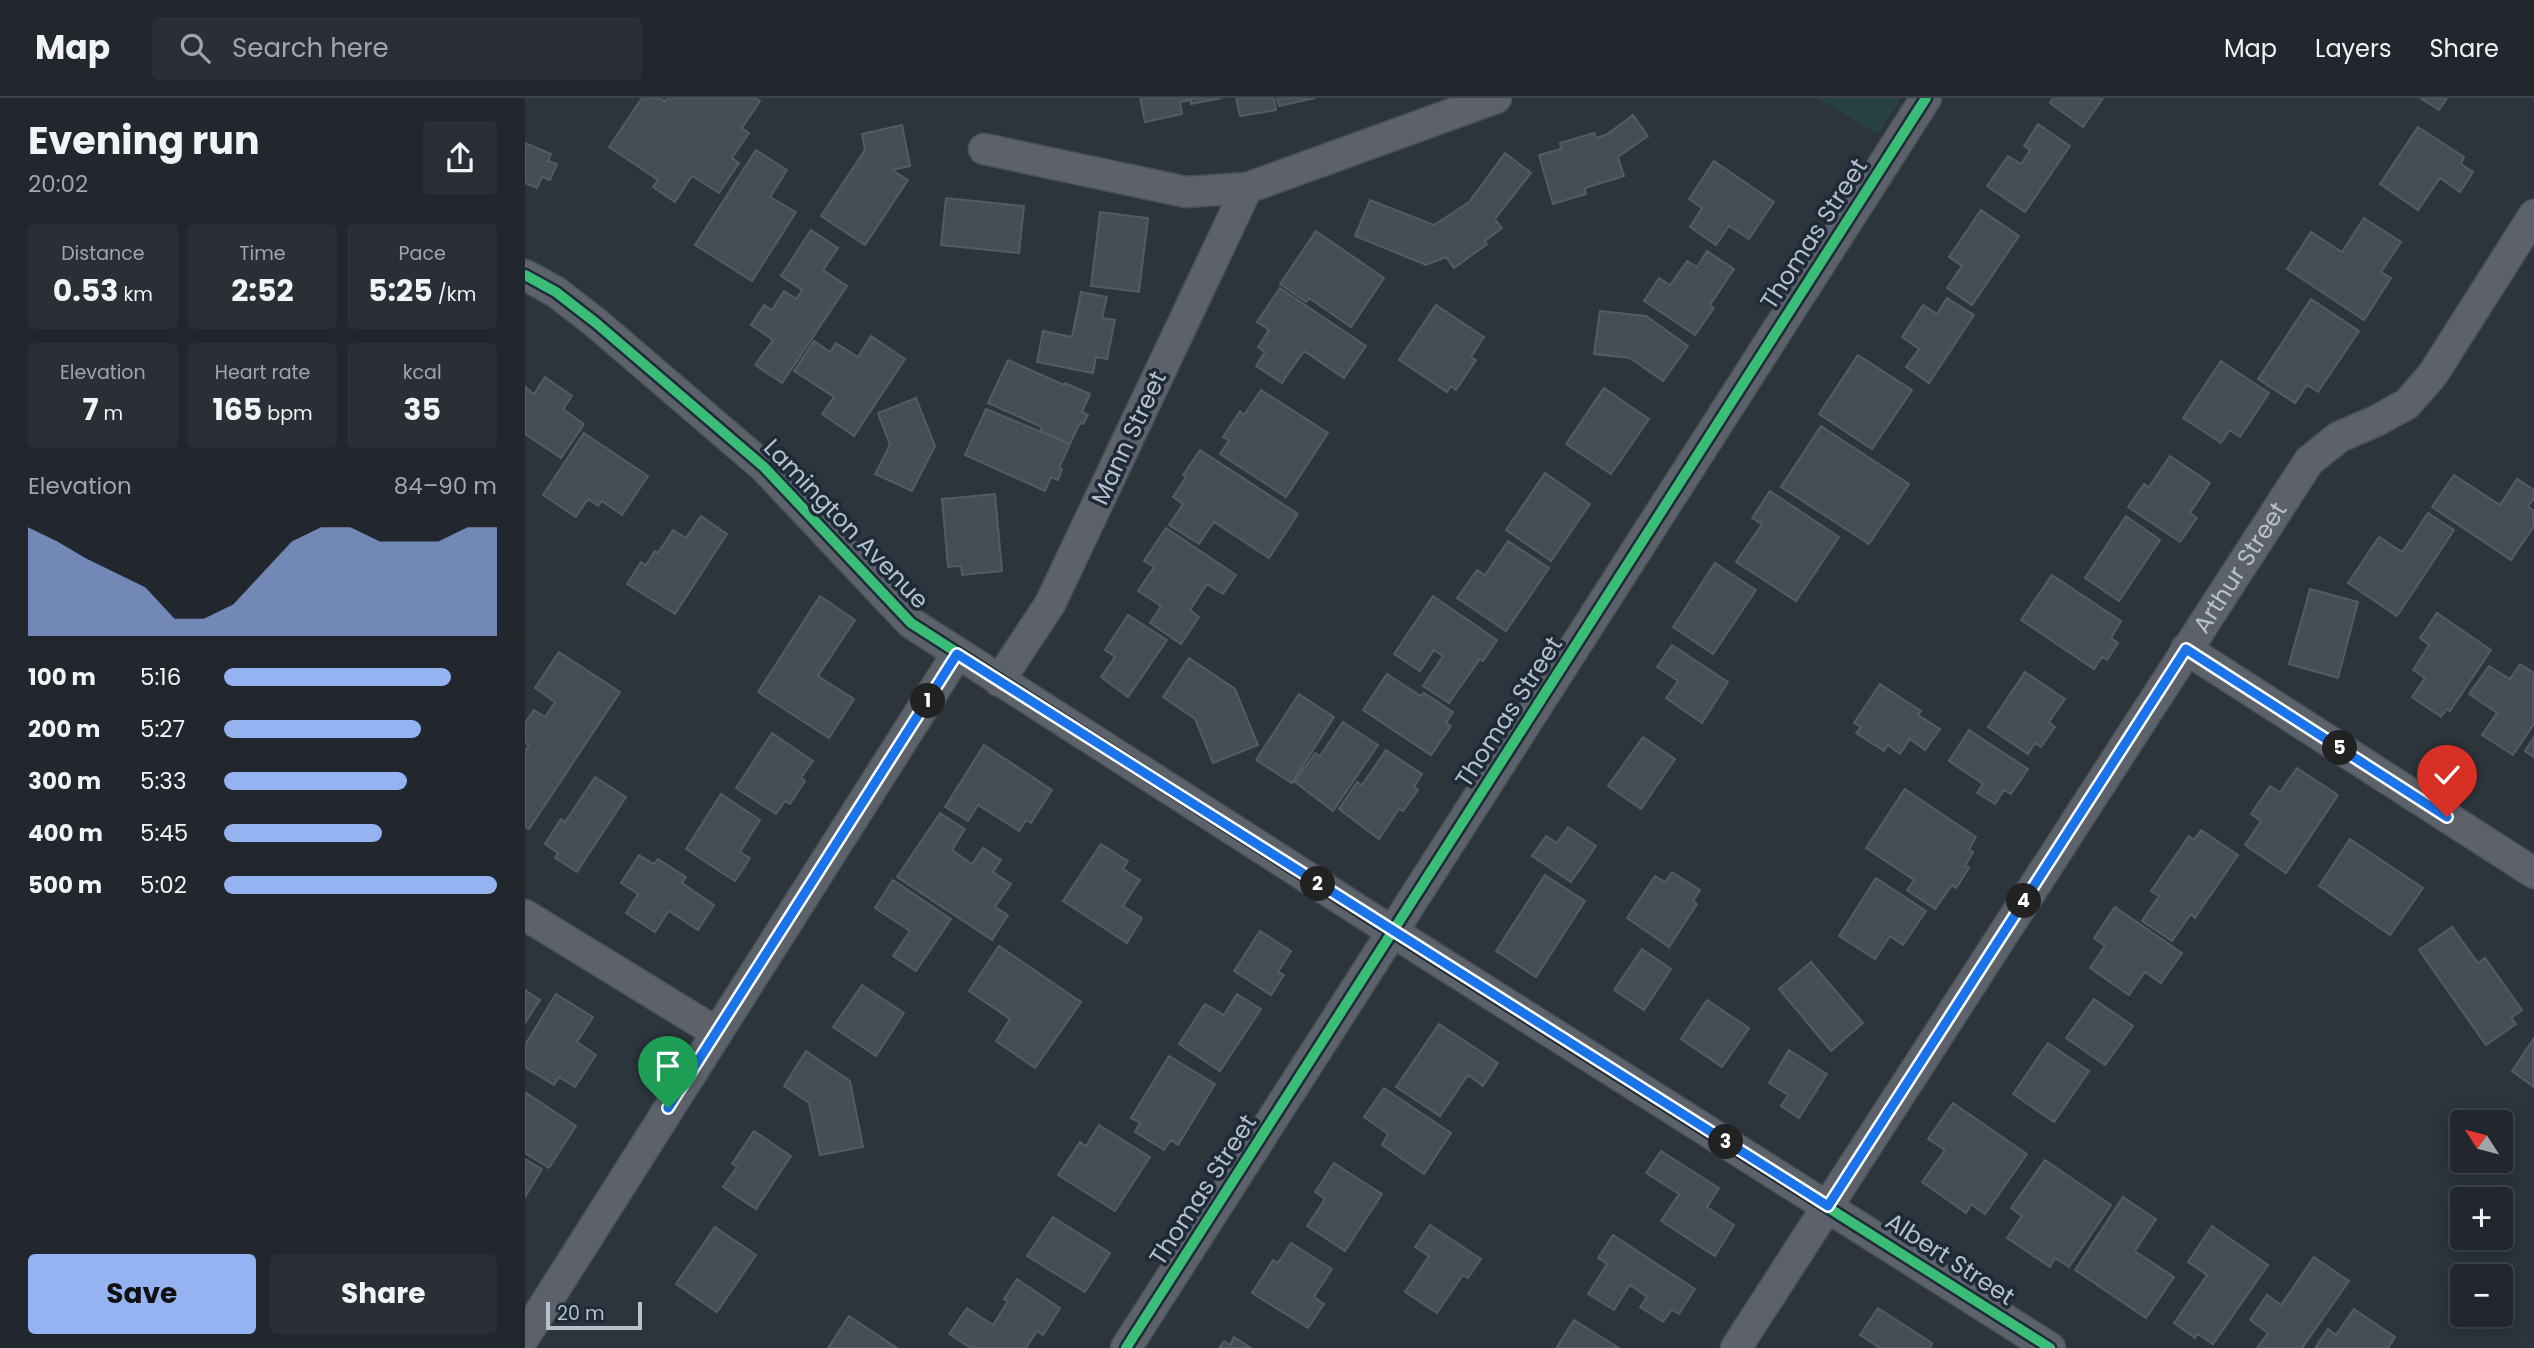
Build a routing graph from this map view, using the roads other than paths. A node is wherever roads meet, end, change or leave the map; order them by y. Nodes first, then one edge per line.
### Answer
1 (1496, 98) edge
2 (1926, 98) edge
3 (984, 149) dead end
4 (1247, 188) junction
5 (2534, 215) edge
6 (525, 275) edge
7 (2186, 649) junction
8 (957, 654) junction
9 (999, 681) junction
10 (2534, 873) edge
11 (525, 915) edge
12 (1394, 932) junction
13 (716, 1032) junction
14 (1828, 1206) junction
15 (525, 1336) edge
16 (1126, 1348) edge
17 (1736, 1348) edge
18 (2050, 1348) edge

1 - 4 street
2 - 12 street, Thomas Street
3 - 4 street
4 - 9 street, Mann Street
5 - 7 street, Arthur Street
6 - 8 street, Lamington Avenue
7 - 10 street
7 - 14 street, Arthur Street
8 - 9 street, Lamington Avenue
8 - 13 street
9 - 12 street, Lamington Avenue
11 - 13 street
12 - 14 street, Lamington Avenue
12 - 16 street, Thomas Street
13 - 15 street
14 - 17 street, Arthur Street
14 - 18 street, Albert Street

